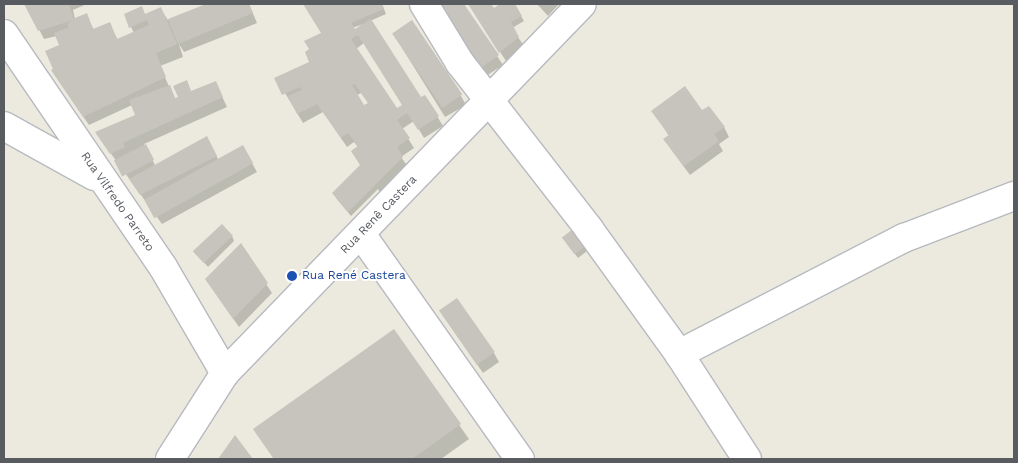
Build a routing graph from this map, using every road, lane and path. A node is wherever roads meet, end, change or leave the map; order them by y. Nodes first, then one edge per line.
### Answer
1 (424, 4) edge
2 (582, 4) edge
3 (4, 34) edge
4 (488, 101) junction
5 (4, 126) edge
6 (100, 179) junction
7 (1014, 196) edge
8 (361, 234) junction
9 (679, 354) junction
10 (226, 373) junction
11 (170, 459) edge
12 (520, 459) edge
13 (747, 459) edge

1 - 4 street
2 - 4 street, Rua Renê Castera
3 - 6 street, Rua Vilfredo Parreto
4 - 8 street, Rua Renê Castera
4 - 9 street
5 - 6 street
6 - 10 street, Rua Vilfredo Parreto
7 - 9 street
8 - 10 street, Rua Renê Castera
8 - 12 street
9 - 13 street
10 - 11 street, Rua Renê Castera

